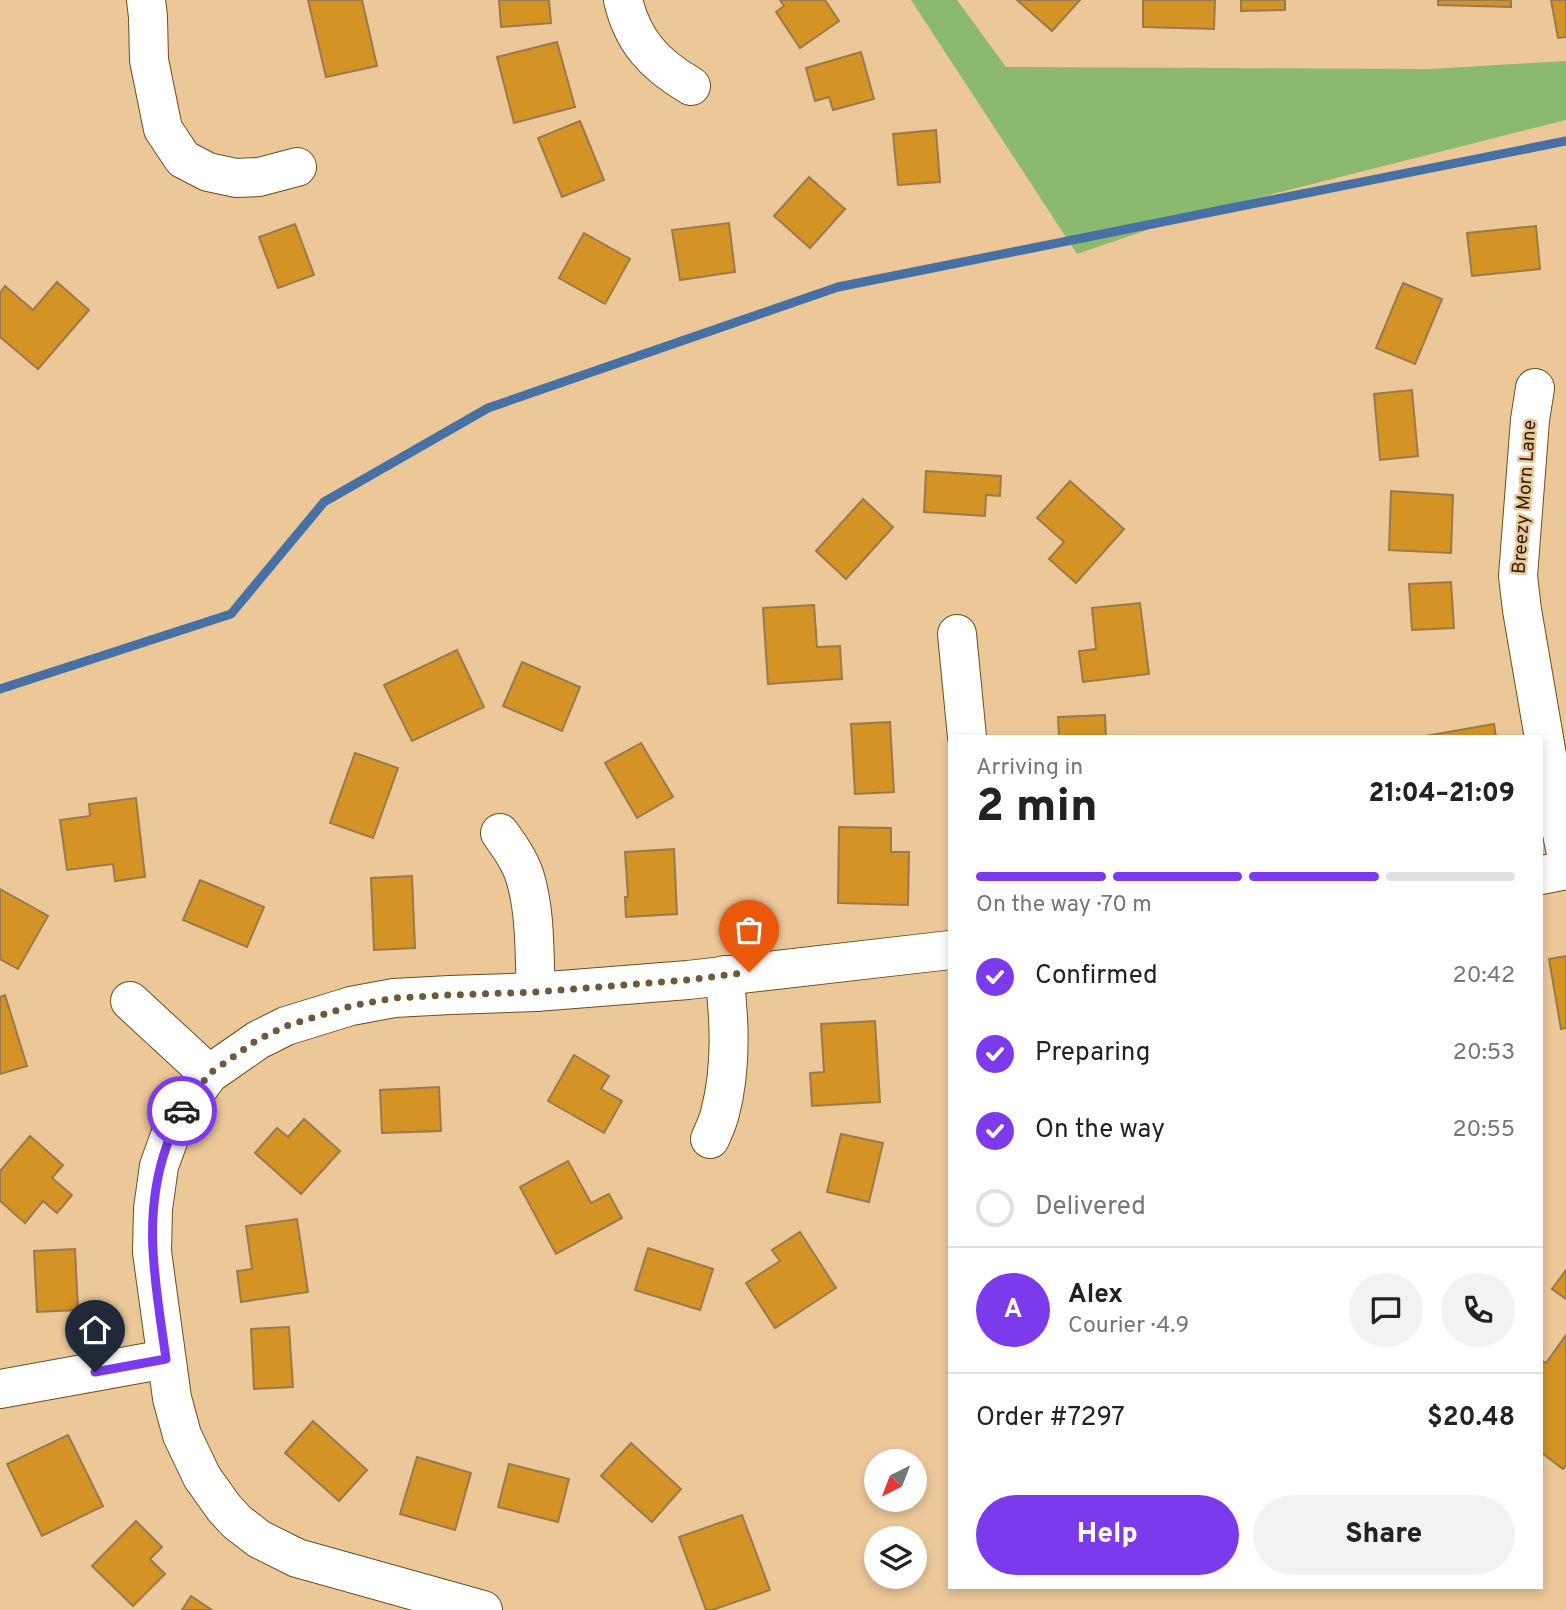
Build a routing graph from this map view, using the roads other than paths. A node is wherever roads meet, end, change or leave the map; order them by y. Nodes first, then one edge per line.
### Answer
1 (146, 0) edge
2 (623, 0) edge
3 (691, 86) dead end
4 (298, 167) dead end
5 (1535, 388) dead end
6 (957, 634) dead end
7 (967, 735) edge
8 (500, 834) dead end
9 (1566, 854) edge
10 (1566, 870) edge
11 (1543, 875) edge
12 (948, 950) edge
13 (724, 975) junction
14 (536, 992) junction
15 (130, 1001) dead end
16 (209, 1074) junction
17 (710, 1139) dead end
18 (166, 1359) junction
19 (0, 1389) edge
20 (483, 1610) edge

1 - 4 street
2 - 3 street
5 - 9 street, Breezy Morn Lane
6 - 7 street
8 - 14 street
10 - 11 street
12 - 13 street
13 - 14 street
13 - 17 street
14 - 16 street
15 - 16 street
16 - 18 street
18 - 19 street
18 - 20 street

